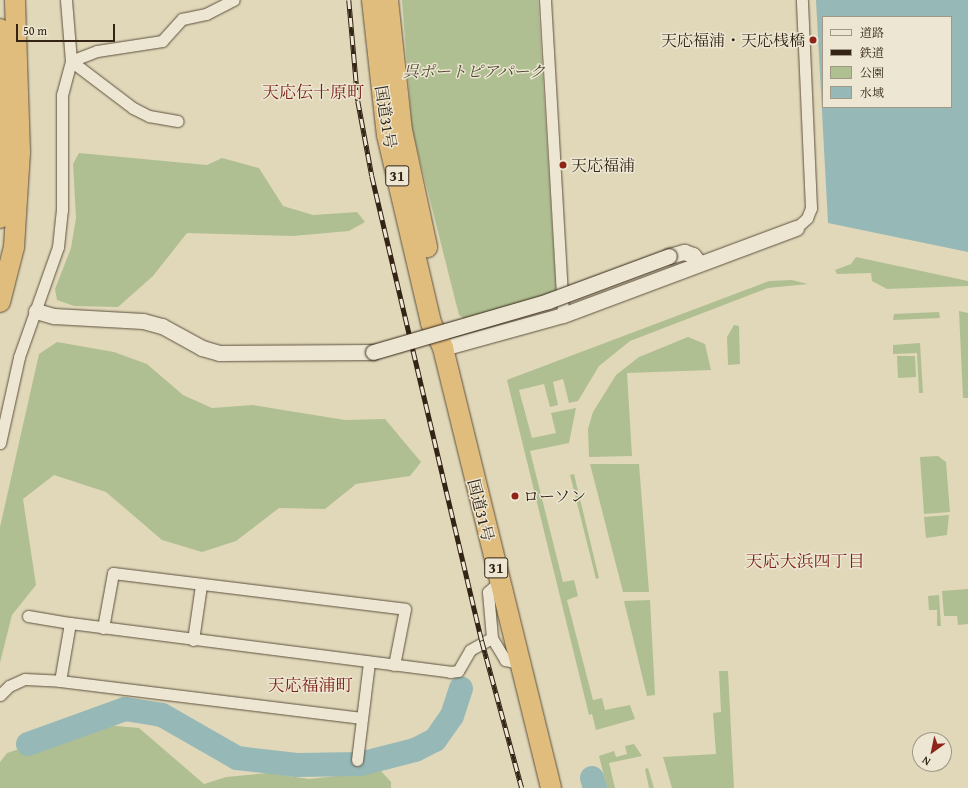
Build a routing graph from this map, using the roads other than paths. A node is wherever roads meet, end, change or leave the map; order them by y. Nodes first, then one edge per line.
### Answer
1 (15, 0) edge
2 (66, 0) edge
3 (234, 0) edge
4 (372, 0) edge
5 (388, 0) edge
6 (545, 0) edge
7 (802, 0) edge
8 (0, 29) edge
9 (71, 60) junction
10 (178, 121) dead end
11 (0, 218) edge
12 (796, 228) joint
13 (699, 263) junction
14 (0, 302) edge
15 (36, 311) junction
16 (563, 315) junction
17 (443, 348) junction
18 (0, 443) edge
19 (499, 582) junction
20 (201, 584) junction
21 (28, 616) dead end
22 (70, 623) junction
23 (103, 628) junction
24 (492, 638) junction
25 (194, 640) junction
26 (369, 662) junction
27 (522, 664) junction
28 (394, 665) junction
29 (60, 681) junction
30 (0, 695) edge
31 (362, 718) junction
32 (357, 760) dead end
33 (551, 788) edge

1 - 14 highway
2 - 9 street
3 - 9 street
4 - 17 highway, 国道31号 / 31
5 - 17 highway, 国道31号 / 31
6 - 16 street
7 - 12 street
8 - 11 highway
9 - 10 street
9 - 15 street
12 - 13 street
13 - 15 street, bridge
13 - 16 street
15 - 18 street
16 - 17 street
17 - 19 highway, 国道31号 / 31
19 - 24 street
19 - 27 highway, 国道31号 / 31
20 - 23 street
20 - 25 street
20 - 28 street
21 - 22 street
22 - 23 street
22 - 29 street
23 - 25 street
24 - 27 street
24 - 28 street
25 - 26 street
26 - 28 street
26 - 31 street
27 - 33 highway, 国道31号 / 31
29 - 30 street
29 - 31 street
31 - 32 street

